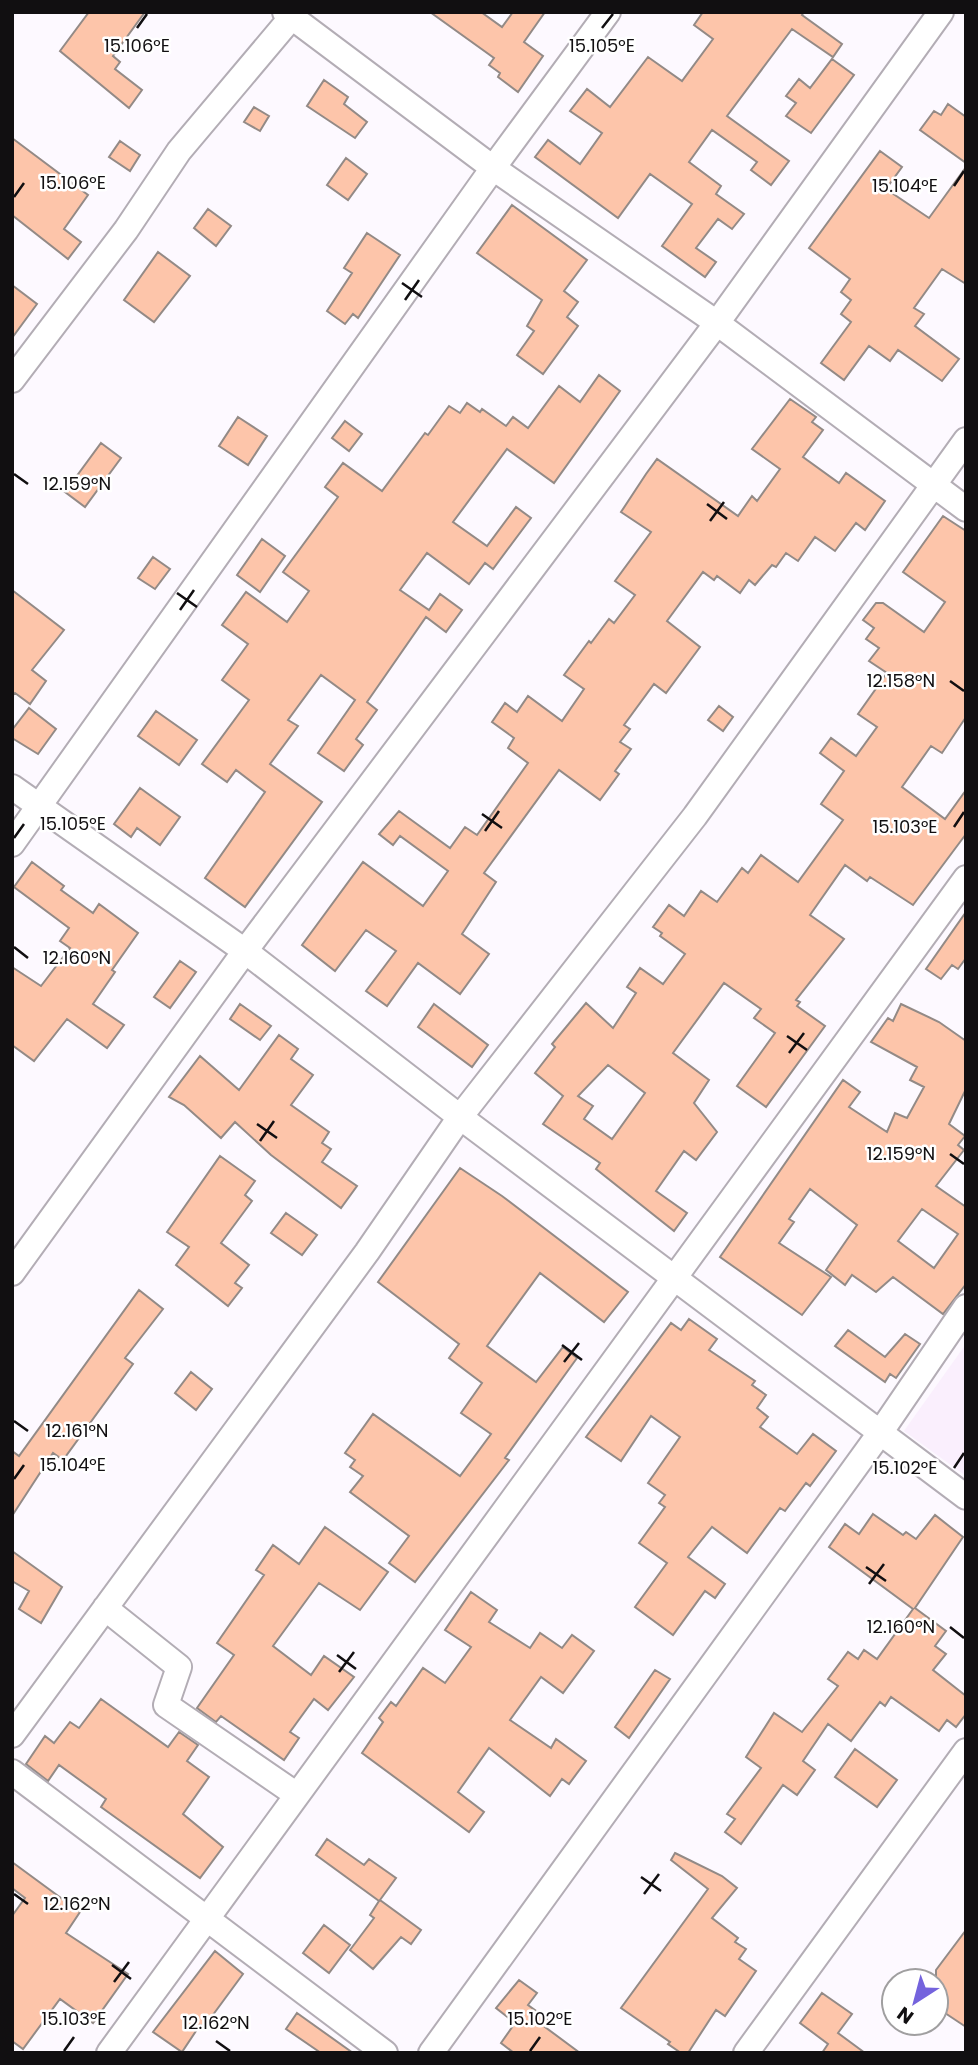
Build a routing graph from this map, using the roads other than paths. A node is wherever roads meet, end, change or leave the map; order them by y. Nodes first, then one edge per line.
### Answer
1 (608, 12) edge
2 (941, 12) edge
3 (291, 14) edge
4 (493, 168) junction
5 (717, 323) junction
6 (12, 380) edge
7 (966, 440) edge
8 (934, 485) junction
9 (966, 509) edge
10 (12, 787) edge
11 (39, 808) junction
12 (12, 844) edge
13 (966, 878) edge
14 (245, 951) junction
15 (460, 1116) junction
16 (12, 1273) edge
17 (672, 1276) junction
18 (966, 1307) edge
19 (880, 1433) junction
20 (966, 1497) edge
21 (106, 1608) junction
22 (12, 1735) edge
23 (966, 1751) edge
24 (12, 1772) edge
25 (297, 1795) junction
26 (209, 1917) junction
27 (109, 2053) edge
28 (385, 2053) edge
29 (431, 2053) edge
30 (746, 2053) edge

1 - 4 street
2 - 5 street
3 - 4 street
3 - 6 street
4 - 5 street
4 - 11 street
5 - 8 street
5 - 14 street
7 - 8 street
8 - 9 street
8 - 15 street
10 - 11 street
11 - 12 street
11 - 14 street
13 - 17 street
14 - 15 street
14 - 16 street
15 - 17 street
15 - 21 street
17 - 19 street
17 - 25 street
18 - 19 street
19 - 20 street
19 - 29 street
21 - 22 street
21 - 25 street
23 - 30 street
24 - 26 street
25 - 26 street
26 - 27 street
26 - 28 street

